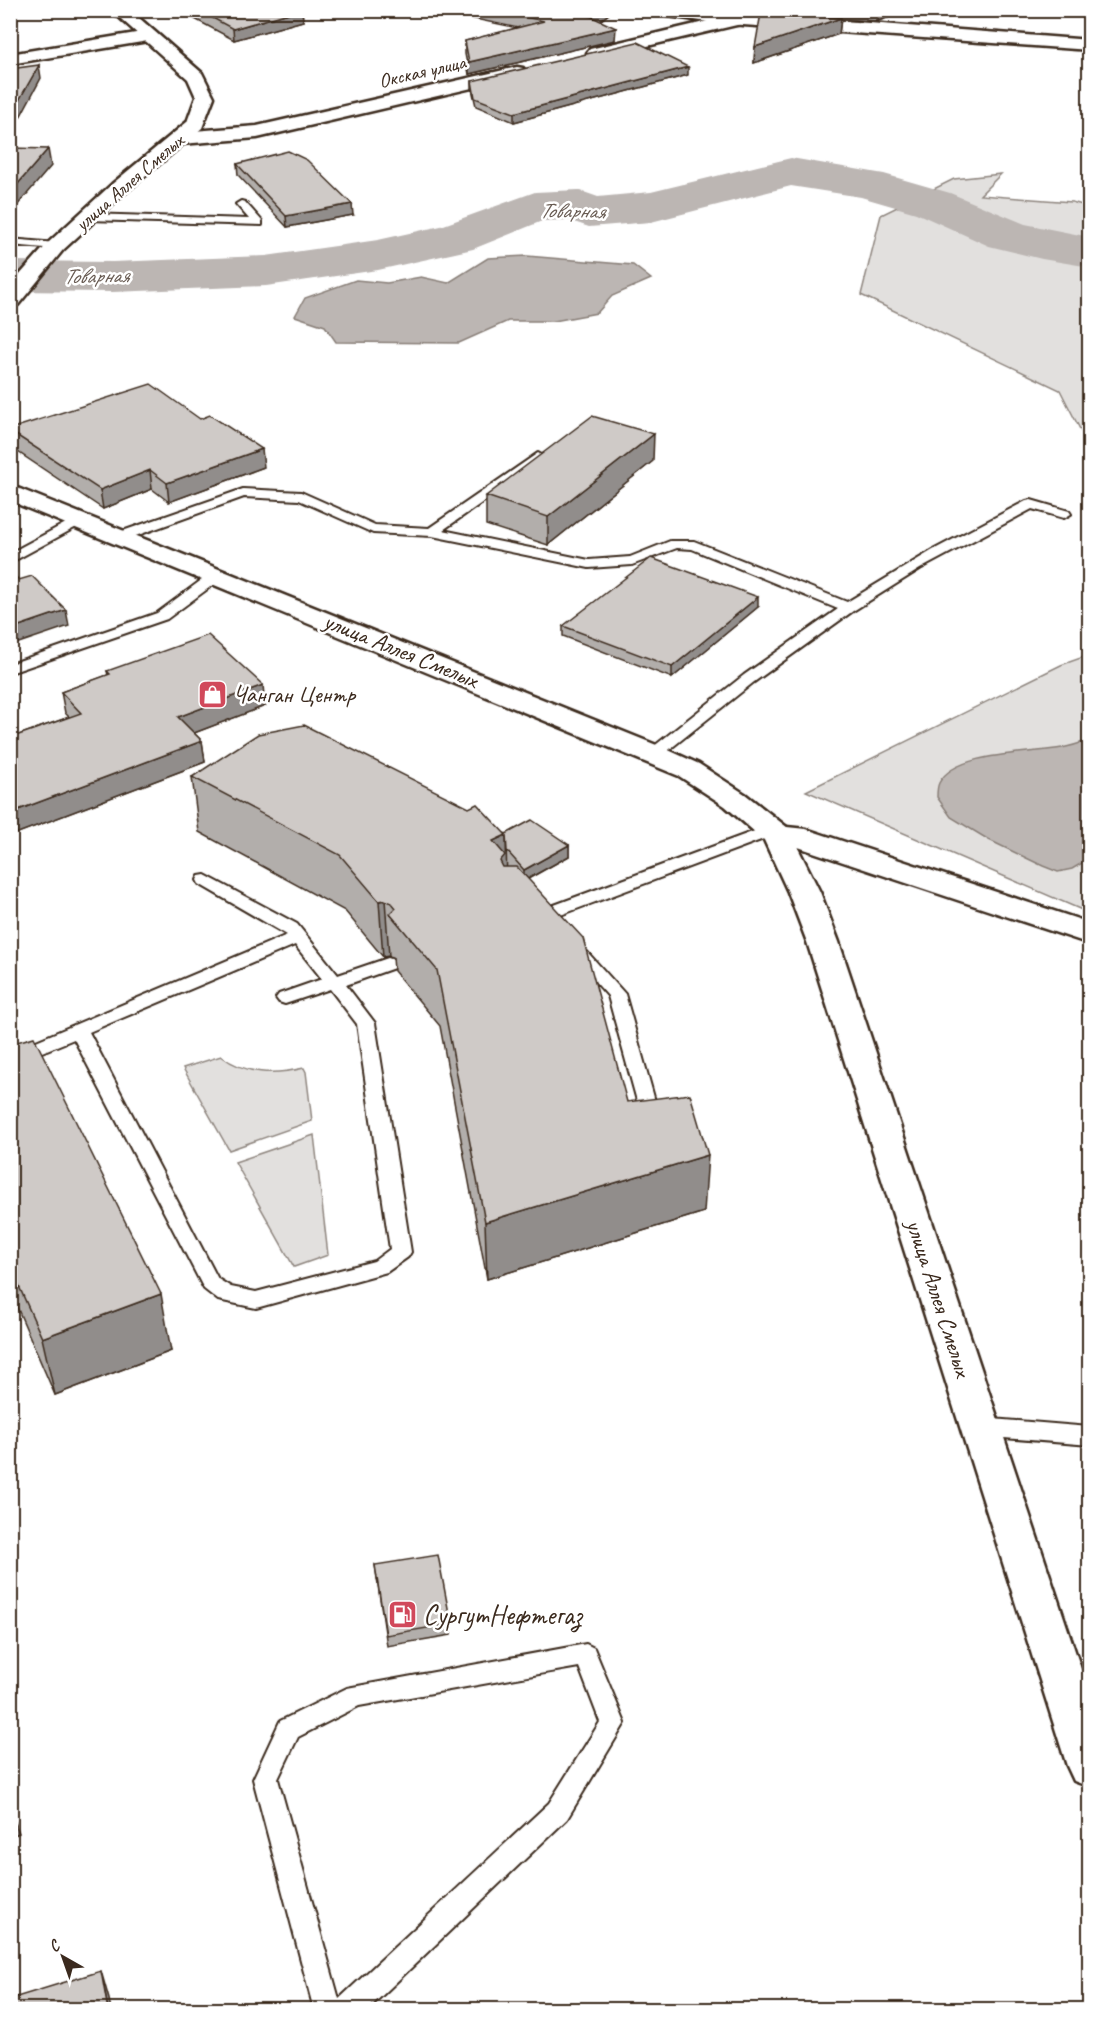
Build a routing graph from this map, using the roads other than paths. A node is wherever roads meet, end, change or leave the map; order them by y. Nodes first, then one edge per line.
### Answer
1 (119, 10) edge
2 (661, 10) edge
3 (778, 10) edge
4 (741, 20) junction
5 (148, 36) junction
6 (1089, 45) edge
7 (580, 57) edge
8 (10, 59) edge
9 (534, 68) edge
10 (181, 138) junction
11 (241, 204) dead end
12 (88, 217) junction
13 (10, 242) edge
14 (56, 246) junction
15 (10, 300) edge
16 (538, 457) edge
17 (10, 492) edge
18 (1064, 514) dead end
19 (77, 520) junction
20 (432, 532) junction
21 (122, 536) junction
22 (10, 559) edge
23 (216, 576) junction
24 (848, 608) junction
25 (10, 669) edge
26 (654, 754) junction
27 (774, 833) junction
28 (205, 880) dead end
29 (1089, 934) edge
30 (298, 937) junction
31 (388, 964) edge
32 (334, 983) junction
33 (285, 998) dead end
34 (79, 1030) junction
35 (10, 1059) edge
36 (646, 1101) edge
37 (980, 1427) junction
38 (1089, 1437) edge
39 (1089, 1766) edge
40 (328, 2010) edge
41 (347, 2010) edge

1 - 5 main road, улица Аллея Смелых
2 - 4 main road
3 - 4 main road
4 - 6 main road
4 - 7 main road
5 - 8 main road
5 - 10 main road, улица Аллея Смелых
9 - 10 main road, Окская улица
10 - 12 main road, улица Аллея Смелых
11 - 12 lane
12 - 14 main road, улица Аллея Смелых
13 - 14 lane
14 - 15 main road, улица Аллея Смелых
16 - 20 lane
17 - 19 main road, улица Аллея Смелых
18 - 24 lane
19 - 21 main road, улица Аллея Смелых
19 - 22 lane
20 - 21 lane
20 - 24 lane
21 - 23 main road, улица Аллея Смелых
23 - 25 lane
23 - 26 main road, улица Аллея Смелых
24 - 26 lane
26 - 27 main road, улица Аллея Смелых
27 - 29 main road
27 - 36 lane
27 - 37 main road, улица Аллея Смелых
28 - 30 lane
30 - 32 lane
30 - 34 lane
31 - 32 lane
32 - 33 lane
32 - 34 lane
34 - 35 lane
37 - 38 lane
37 - 39 main road, улица Аллея Смелых
40 - 41 lane

